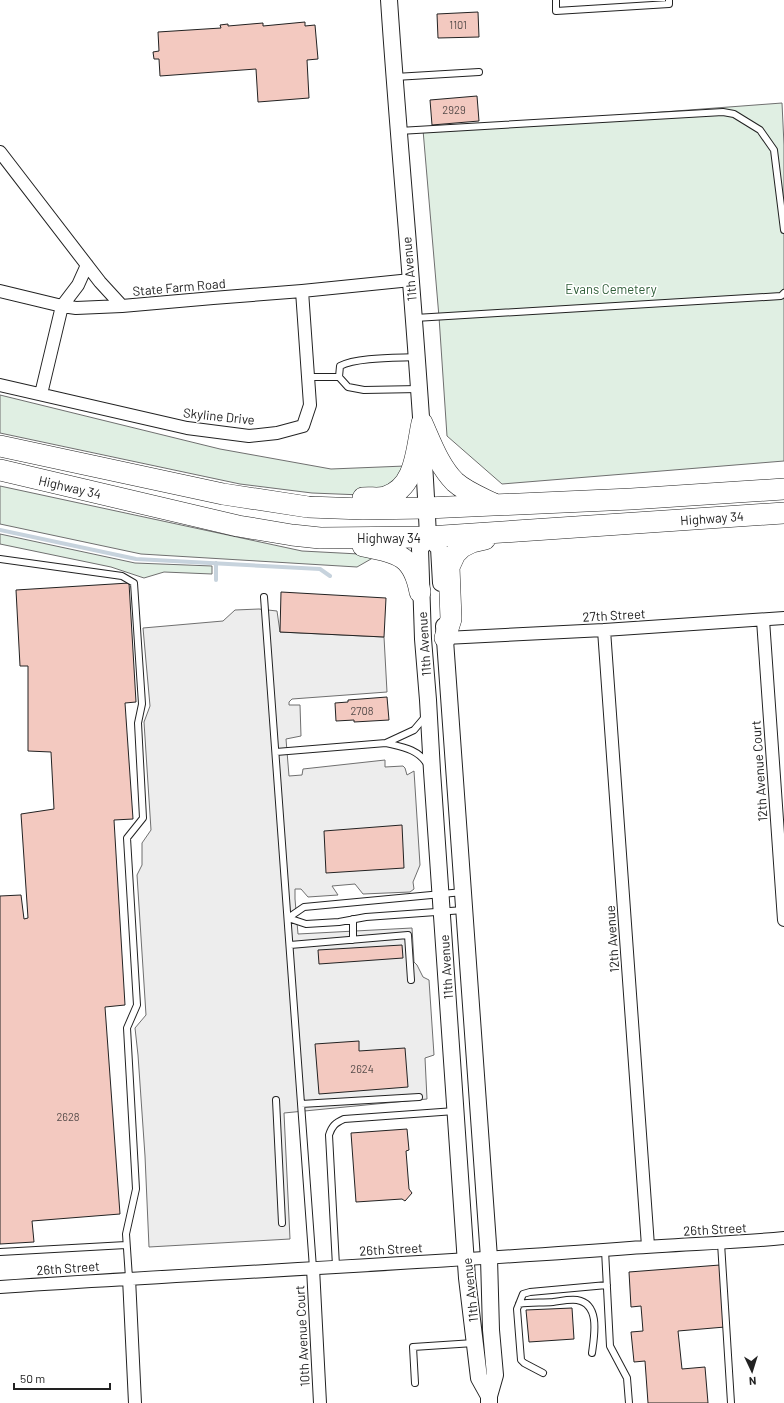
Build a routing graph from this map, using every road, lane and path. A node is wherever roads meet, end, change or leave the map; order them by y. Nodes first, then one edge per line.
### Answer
1 (389, 0) edge
2 (556, 0) edge
3 (669, 0) edge
4 (479, 72) dead end
5 (394, 77) junction
6 (398, 131) junction
7 (0, 152) edge
8 (784, 230) edge
9 (87, 265) junction
10 (410, 280) junction
11 (0, 291) edge
12 (302, 291) junction
13 (784, 293) edge
14 (62, 306) junction
15 (122, 306) junction
16 (413, 318) junction
17 (417, 357) junction
18 (309, 377) junction
19 (339, 378) junction
20 (0, 385) edge
21 (419, 389) junction
22 (42, 394) junction
23 (422, 423) junction
24 (0, 446) edge
25 (0, 470) edge
26 (784, 489) edge
27 (260, 500) junction
28 (496, 505) junction
29 (427, 508) junction
30 (784, 513) edge
31 (511, 532) junction
32 (428, 537) junction
33 (320, 538) junction
34 (0, 559) edge
35 (420, 592) junction
36 (264, 597) dead end
37 (784, 618) edge
38 (763, 620) junction
39 (604, 630) junction
40 (445, 638) junction
41 (428, 700) junction
42 (386, 743) junction
43 (276, 752) junction
44 (432, 771) junction
45 (463, 892) junction
46 (441, 894) junction
47 (464, 910) junction
48 (442, 911) junction
49 (288, 918) junction
50 (353, 919) junction
51 (784, 920) edge
52 (353, 940) junction
53 (290, 945) junction
54 (411, 980) dead end
55 (419, 1097) dead end
56 (276, 1100) dead end
57 (301, 1104) junction
58 (456, 1111) junction
59 (282, 1223) dead end
60 (784, 1238) edge
61 (721, 1243) junction
62 (126, 1245) junction
63 (648, 1246) junction
64 (605, 1250) junction
65 (0, 1252) edge
66 (489, 1258) junction
67 (466, 1259) junction
68 (336, 1266) junction
69 (313, 1268) junction
70 (129, 1278) junction
71 (607, 1285) junction
72 (0, 1287) edge
73 (519, 1304) junction
74 (475, 1343) junction
75 (592, 1353) dead end
76 (543, 1373) dead end
77 (415, 1383) dead end
78 (489, 1400) edge
79 (135, 1403) edge
80 (320, 1403) edge
81 (629, 1403) edge
82 (731, 1403) edge

1 - 5 main road, 11th Avenue
2 - 3 lane
4 - 5 lane
5 - 6 main road, 11th Avenue
6 - 8 lane
6 - 10 main road, 11th Avenue
7 - 9 street, State Farm Road
9 - 14 street
9 - 15 street, State Farm Road
10 - 12 street, State Farm Road
10 - 16 main road, 11th Avenue
11 - 14 street
12 - 15 street, State Farm Road
12 - 18 street, Skyline Drive
13 - 16 lane
14 - 15 street
14 - 22 street
16 - 17 main road, 11th Avenue
17 - 19 lane
17 - 21 main road, 11th Avenue
18 - 19 lane
18 - 22 street, Skyline Drive
19 - 21 lane
20 - 22 street, Skyline Drive
21 - 23 main road, 11th Avenue
23 - 27 highway
23 - 28 highway
23 - 29 main road, 11th Avenue
24 - 27 highway, Highway 34
25 - 33 highway, Highway 34
26 - 28 highway, Highway 34
27 - 29 highway, Highway 34
28 - 29 highway, Highway 34
29 - 32 main road, 11th Avenue
30 - 31 highway, Highway 34
31 - 32 highway, Highway 34
31 - 40 highway
32 - 33 highway, Highway 34
32 - 35 main road, 11th Avenue
32 - 40 main road, 11th Avenue
33 - 35 highway
34 - 62 lane
35 - 41 main road, 11th Avenue
36 - 43 lane
37 - 38 street, 27th Street
38 - 39 street, 27th Street
38 - 51 street, 12th Avenue Court
39 - 40 street, 27th Street
39 - 63 street, 12th Avenue
40 - 45 main road, 11th Avenue
41 - 42 lane
41 - 44 main road, 11th Avenue
42 - 43 lane
42 - 44 lane
43 - 49 lane
44 - 46 main road, 11th Avenue
45 - 46 lane
45 - 47 main road, 11th Avenue
46 - 48 main road, 11th Avenue
46 - 49 lane
47 - 48 lane
47 - 66 main road, 11th Avenue
48 - 50 lane
48 - 58 main road, 11th Avenue
49 - 50 lane
49 - 53 lane
50 - 52 lane
52 - 53 lane
52 - 54 lane
53 - 57 lane
55 - 57 lane
56 - 59 lane
57 - 69 lane
58 - 67 main road, 11th Avenue
58 - 68 lane
60 - 61 street, 26th Street
61 - 63 street, 26th Street
61 - 82 lane
62 - 65 lane
62 - 70 lane
63 - 64 street, 26th Street
64 - 66 street, 26th Street
64 - 71 lane
66 - 67 street, 26th Street
66 - 78 main road, 11th Avenue
67 - 68 street, 26th Street
67 - 74 main road, 11th Avenue
68 - 69 street, 26th Street
69 - 70 street, 26th Street
69 - 80 street, 10th Avenue Court
70 - 72 street, 26th Street
70 - 79 street
71 - 73 lane
71 - 81 lane
73 - 75 lane
73 - 76 lane
74 - 77 lane
74 - 78 main road, 11th Avenue

